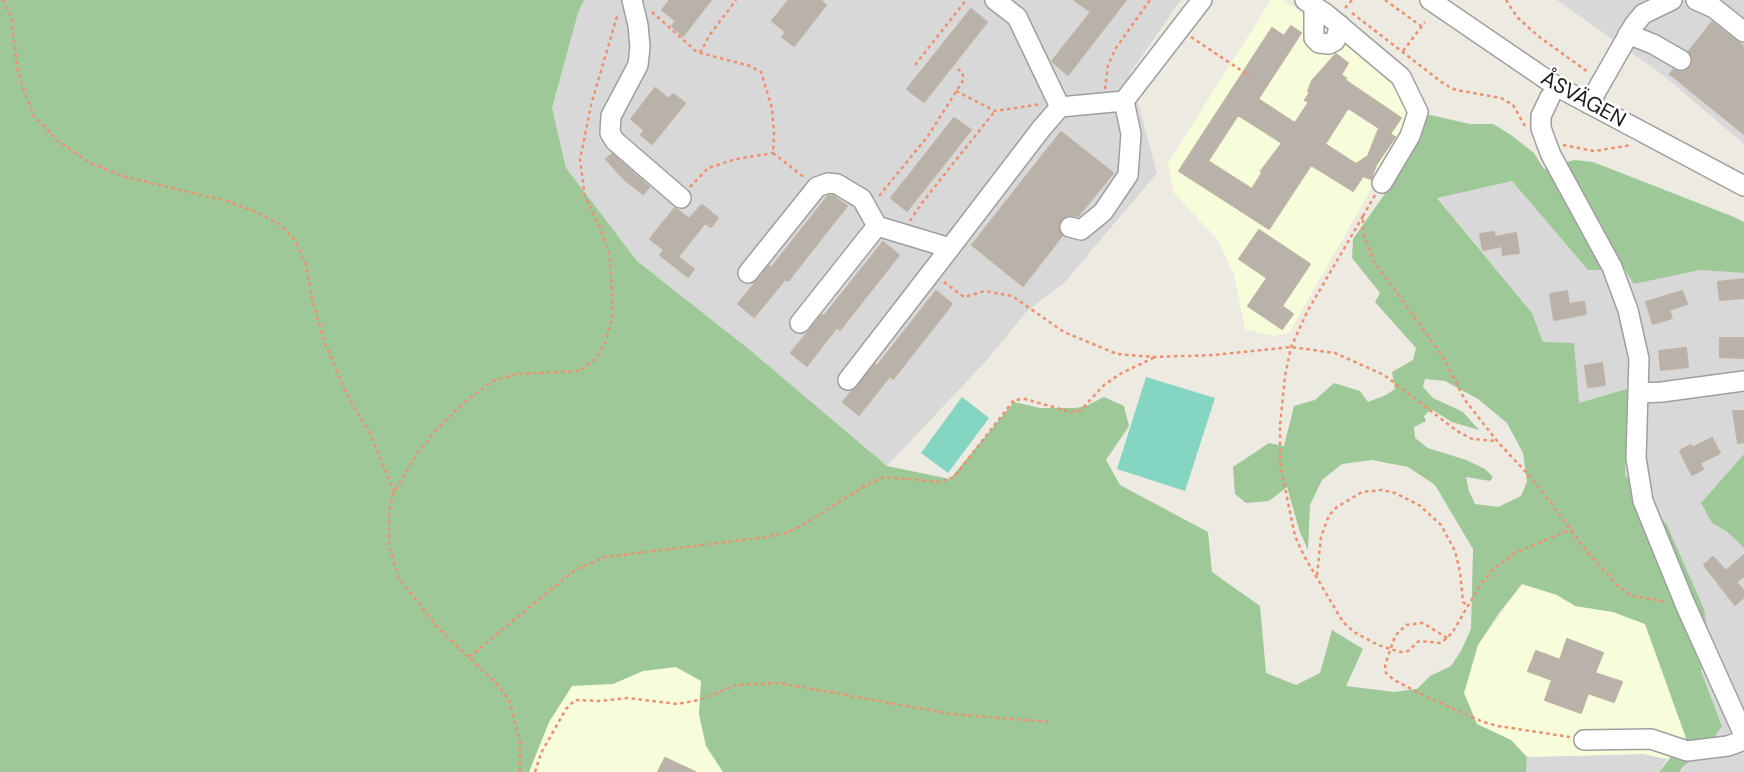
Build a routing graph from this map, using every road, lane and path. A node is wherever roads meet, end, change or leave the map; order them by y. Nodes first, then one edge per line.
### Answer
1 (3, 0) edge
2 (736, 0) edge
3 (966, 0) edge
4 (995, 0) edge
5 (1150, 0) edge
6 (1202, 0) edge
7 (1385, 0) edge
8 (1430, 0) edge
9 (1506, 0) edge
10 (1672, 0) edge
11 (1696, 0) edge
12 (1309, 3) edge
13 (629, 4) edge
14 (1343, 16) junction
15 (1424, 22) dead end
16 (1421, 26) junction
17 (1180, 29) junction
18 (1744, 32) edge
19 (1629, 34) junction
20 (700, 53) junction
21 (1397, 60) junction
22 (1681, 60) dead end
23 (915, 65) dead end
24 (956, 68) dead end
25 (1251, 77) dead end
26 (1602, 81) junction
27 (956, 91) junction
28 (1550, 97) dead end
29 (1114, 102) junction
30 (1059, 104) junction
31 (1588, 104) junction
32 (995, 111) junction
33 (1525, 128) dead end
34 (1546, 142) junction
35 (1640, 146) dead end
36 (773, 153) junction
37 (1382, 183) joint
38 (1744, 186) edge
39 (817, 187) junction
40 (681, 198) joint
41 (1363, 216) junction
42 (872, 218) junction
43 (1070, 227) dead end
44 (906, 235) junction
45 (950, 248) junction
46 (931, 272) junction
47 (748, 273) dead end
48 (800, 323) dead end
49 (1291, 347) junction
50 (1155, 357) junction
51 (848, 380) dead end
52 (1744, 381) edge
53 (1639, 393) junction
54 (1497, 441) junction
55 (394, 492) junction
56 (1571, 529) junction
57 (1317, 576) junction
58 (1685, 604) junction
59 (1468, 607) junction
60 (1447, 638) junction
61 (1391, 649) junction
62 (469, 657) junction
63 (1049, 722) dead end
64 (1743, 732) edge
65 (1584, 740) joint
66 (520, 772) edge
67 (535, 772) edge

1 - 55 path
2 - 20 path
3 - 23 path
4 - 30 street
5 - 29 path
6 - 17 street
7 - 16 path
8 - 31 street, ÅSVÄGEN
9 - 26 path
10 - 19 street
11 - 18 street
12 - 14 street
12 - 14 street
13 - 20 path
13 - 40 street
13 - 55 path
14 - 21 street
14 - 21 path
15 - 16 path
16 - 21 path
17 - 25 path
17 - 29 street
19 - 22 street
19 - 26 street
20 - 36 path
21 - 33 path
21 - 37 street
24 - 27 path
26 - 31 street
27 - 32 path
27 - 42 path
28 - 34 street
29 - 30 street
29 - 43 street
30 - 32 path
30 - 45 street
31 - 38 street, ÅSVÄGEN
32 - 44 path
34 - 35 path
34 - 53 street
36 - 39 path
36 - 40 path
37 - 41 path
39 - 42 street
39 - 47 street
41 - 49 path
41 - 54 path
42 - 44 street
42 - 48 street
44 - 45 street
45 - 46 street
46 - 50 path
46 - 51 street
49 - 50 path
49 - 54 path
49 - 57 path
50 - 62 path
52 - 53 street
53 - 58 street
54 - 56 path
55 - 62 path
56 - 58 path
56 - 59 path
57 - 59 path
57 - 61 path
58 - 64 street
59 - 60 path
60 - 61 path
60 - 61 path
61 - 65 path
62 - 66 path
63 - 67 path
64 - 65 street

